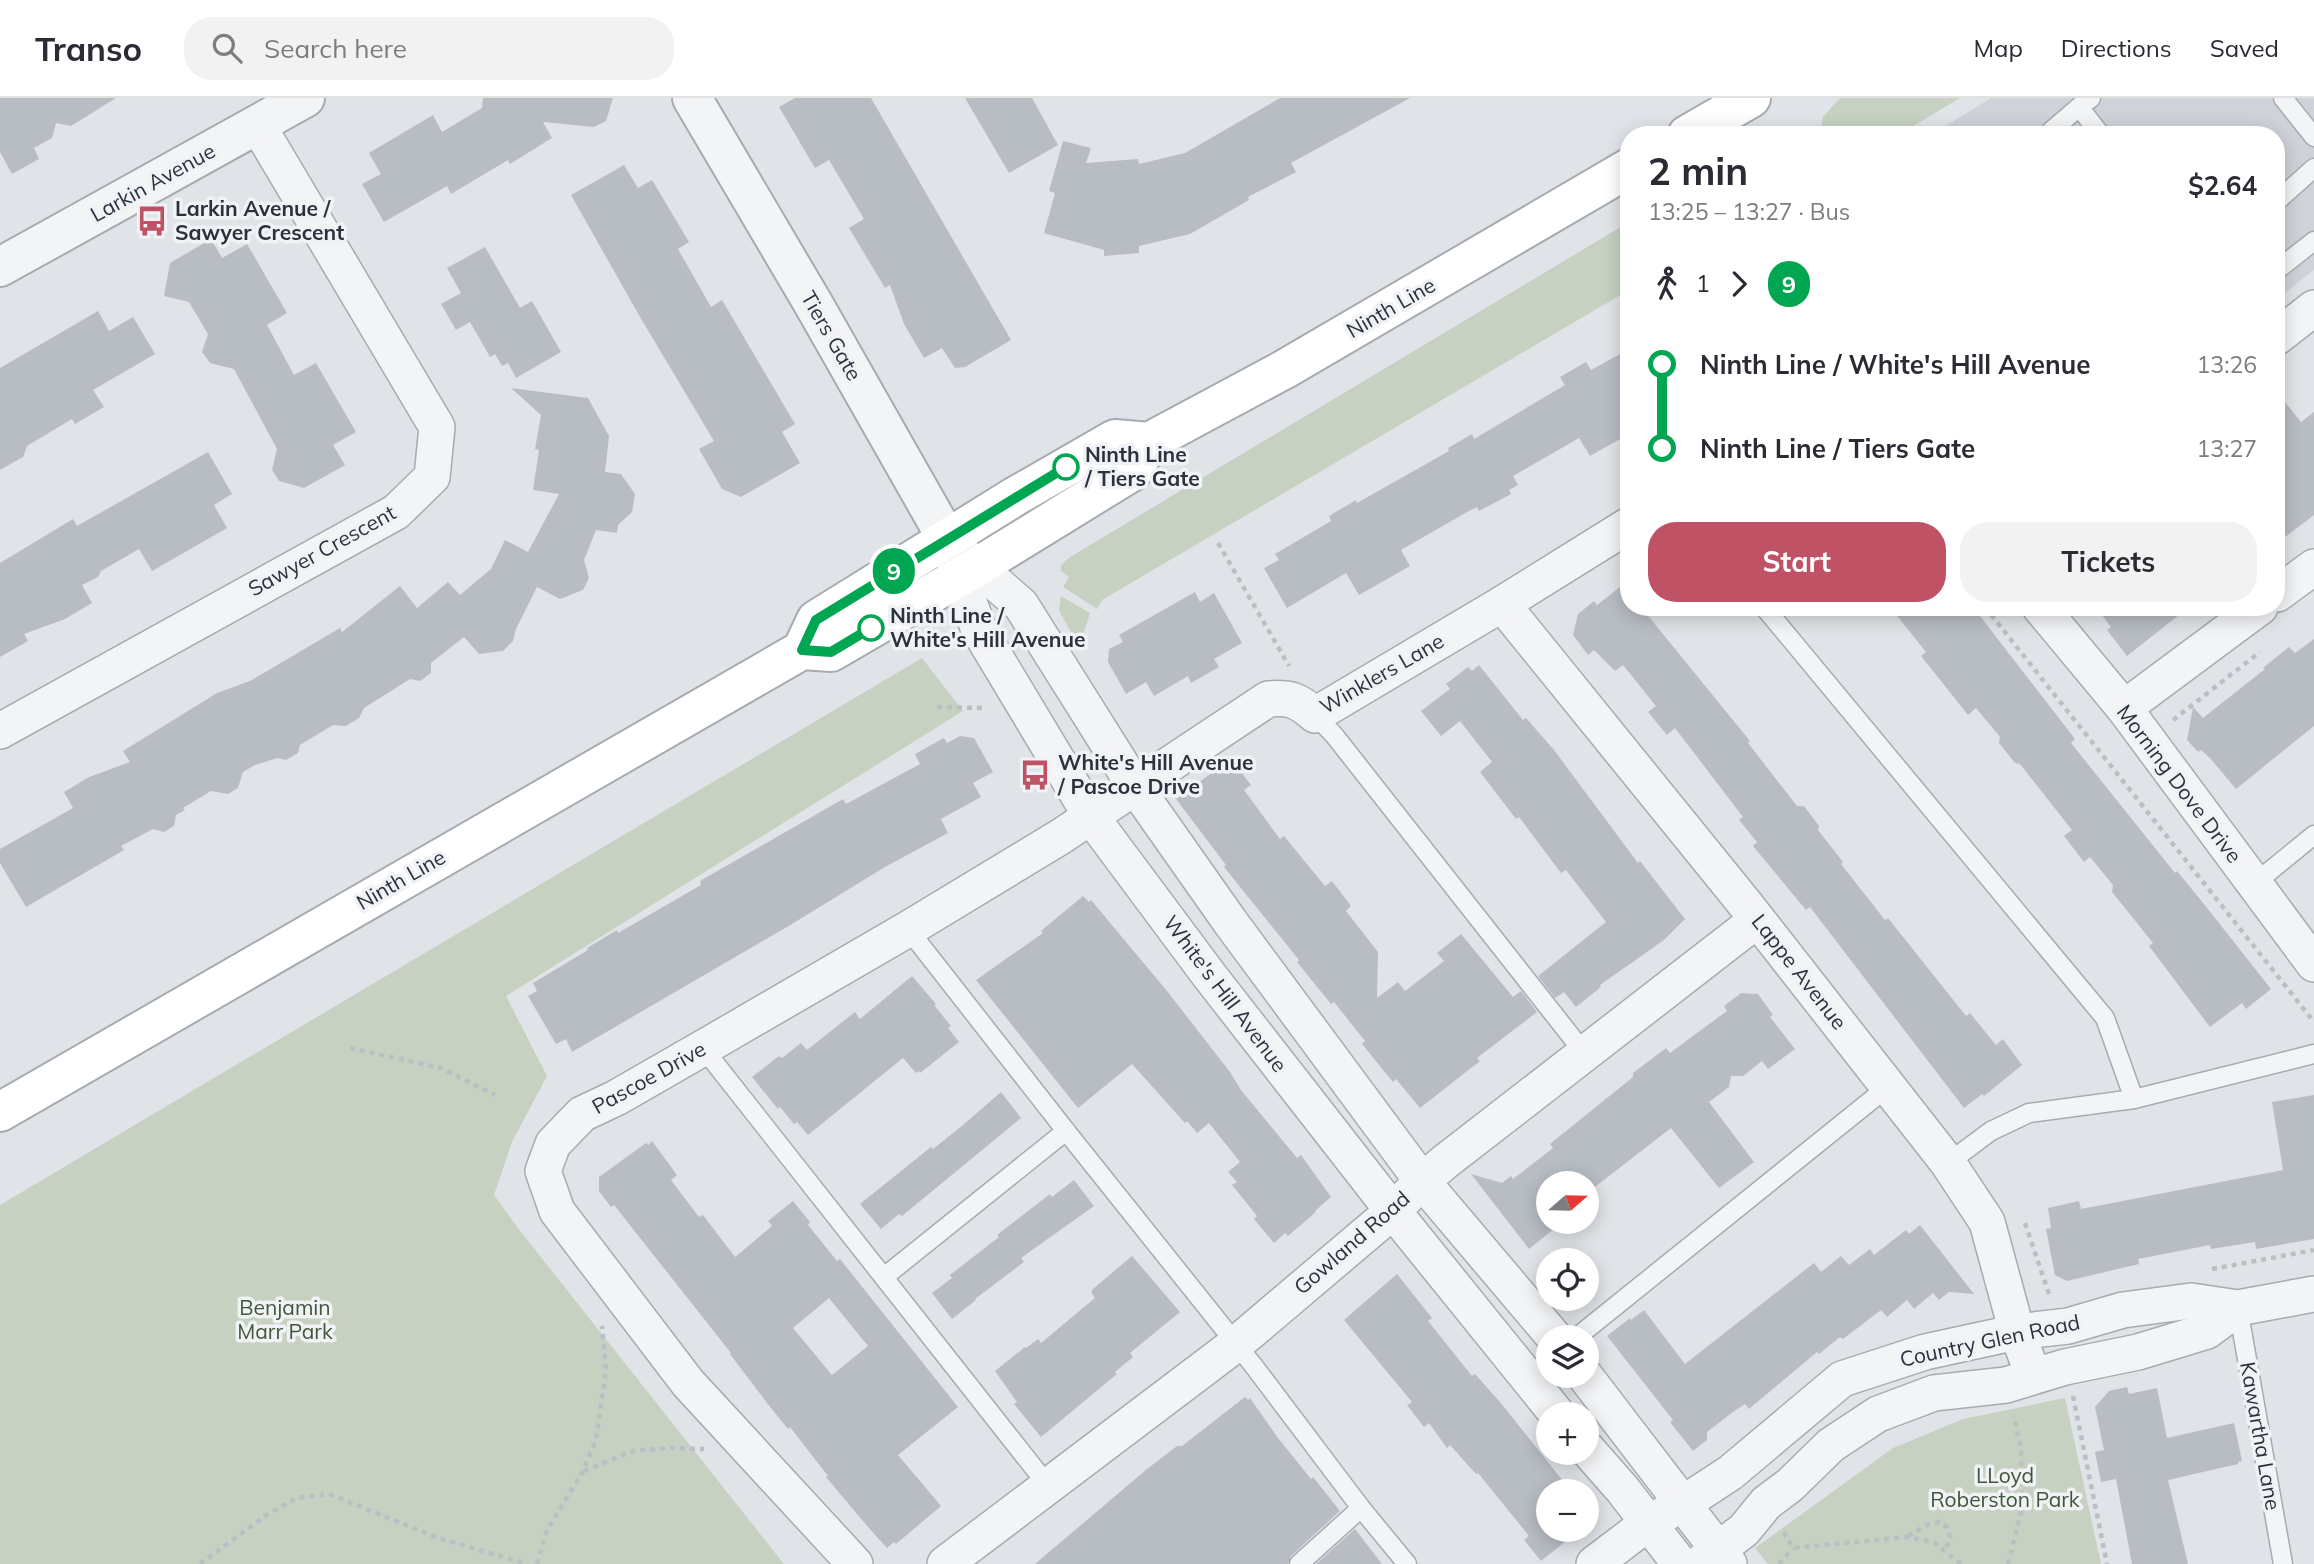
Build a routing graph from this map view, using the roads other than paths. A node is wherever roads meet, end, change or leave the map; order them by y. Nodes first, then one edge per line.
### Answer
1 (305, 98) edge
2 (692, 98) edge
3 (1751, 98) edge
4 (2291, 101) edge
5 (2085, 103) edge
6 (257, 124) junction
7 (1703, 126) edge
8 (2057, 126) edge
9 (2096, 126) edge
10 (2314, 137) edge
11 (2314, 168) edge
12 (1620, 173) edge
13 (2285, 194) edge
14 (2314, 241) edge
15 (2285, 264) edge
16 (0, 267) edge
17 (2314, 308) edge
18 (2285, 331) edge
19 (1149, 442) junction
20 (1620, 531) edge
21 (947, 540) junction
22 (2314, 567) edge
23 (969, 572) junction
24 (2285, 588) edge
25 (1502, 604) junction
26 (1771, 616) edge
27 (2047, 616) edge
28 (2248, 616) edge
29 (802, 650) junction
30 (2124, 708) junction
31 (1315, 715) junction
32 (0, 731) edge
33 (1136, 788) junction
34 (1092, 818) junction
35 (2314, 835) edge
36 (2254, 884) junction
37 (1758, 919) junction
38 (908, 929) junction
39 (2314, 964) edge
40 (703, 1048) junction
41 (1586, 1054) junction
42 (2314, 1054) edge
43 (1889, 1086) junction
44 (2134, 1099) junction
45 (0, 1112) edge
46 (1066, 1132) junction
47 (1948, 1163) junction
48 (1422, 1181) junction
49 (1392, 1211) junction
50 (884, 1277) junction
51 (2314, 1294) edge
52 (2238, 1308) junction
53 (1544, 1325) edge
54 (1592, 1325) edge
55 (2017, 1332) junction
56 (1236, 1344) junction
57 (1536, 1368) edge
58 (2034, 1376) junction
59 (1594, 1388) edge
60 (1599, 1463) edge
61 (1049, 1486) junction
62 (1684, 1503) junction
63 (1361, 1508) junction
64 (1648, 1523) junction
65 (1715, 1559) edge
66 (855, 1564) edge
67 (945, 1564) edge
68 (1299, 1564) edge
69 (1407, 1564) edge
70 (1594, 1564) edge
71 (1680, 1564) edge
72 (2283, 1564) edge

1 - 6 street, Larkin Avenue
2 - 21 street, Tiers Gate
3 - 7 main road
4 - 10 lane
5 - 8 lane
5 - 9 lane
6 - 16 street, Larkin Avenue
6 - 32 street, Sawyer Crescent
11 - 13 lane
12 - 19 main road, Ninth Line
14 - 15 lane
17 - 18 street
19 - 21 main road
19 - 23 main road, Ninth Line
20 - 25 street, Winklers Lane
21 - 23 street, White's Hill Avenue
21 - 29 main road
22 - 24 street
23 - 29 main road, Ninth Line
23 - 33 street, White's Hill Avenue
23 - 34 street, White's Hill Avenue
25 - 31 street, Winklers Lane
25 - 37 street, Lappe Avenue
26 - 44 lane
27 - 30 street, Morning Dove Drive
28 - 30 street
29 - 45 main road, Ninth Line
30 - 36 street, Morning Dove Drive
31 - 33 street, Winklers Lane
31 - 41 lane
33 - 34 street, Pascoe Drive
33 - 48 street, White's Hill Avenue
34 - 38 street, Pascoe Drive
34 - 49 street, White's Hill Avenue
35 - 36 lane
36 - 39 street, Morning Dove Drive
37 - 41 street, Gowland Road
37 - 43 street, Lappe Avenue
38 - 40 street, Pascoe Drive
38 - 46 lane
40 - 50 lane
40 - 66 street, Pascoe Drive
41 - 48 street, Gowland Road
42 - 44 lane
43 - 47 street, Lappe Avenue
43 - 54 lane
44 - 47 lane
46 - 50 lane
46 - 56 lane
47 - 55 street, Lappe Avenue
48 - 49 street, Gowland Road
48 - 53 street, White's Hill Avenue
49 - 56 street, Gowland Road
49 - 57 street, White's Hill Avenue
50 - 61 lane
51 - 52 street, Country Glen Road
52 - 55 street, Country Glen Road
52 - 58 street, Country Glen Road
52 - 72 lane, Kawartha Lane
55 - 58 street, Lappe Avenue
55 - 62 street, Country Glen Road
56 - 61 street, Gowland Road
56 - 63 lane
58 - 65 street, Country Glen Road
59 - 62 street
60 - 64 street
61 - 67 street, Gowland Road
62 - 64 street, Country Glen Road
62 - 65 street
63 - 68 lane
63 - 69 lane
64 - 70 street, Country Glen Road
64 - 71 street

